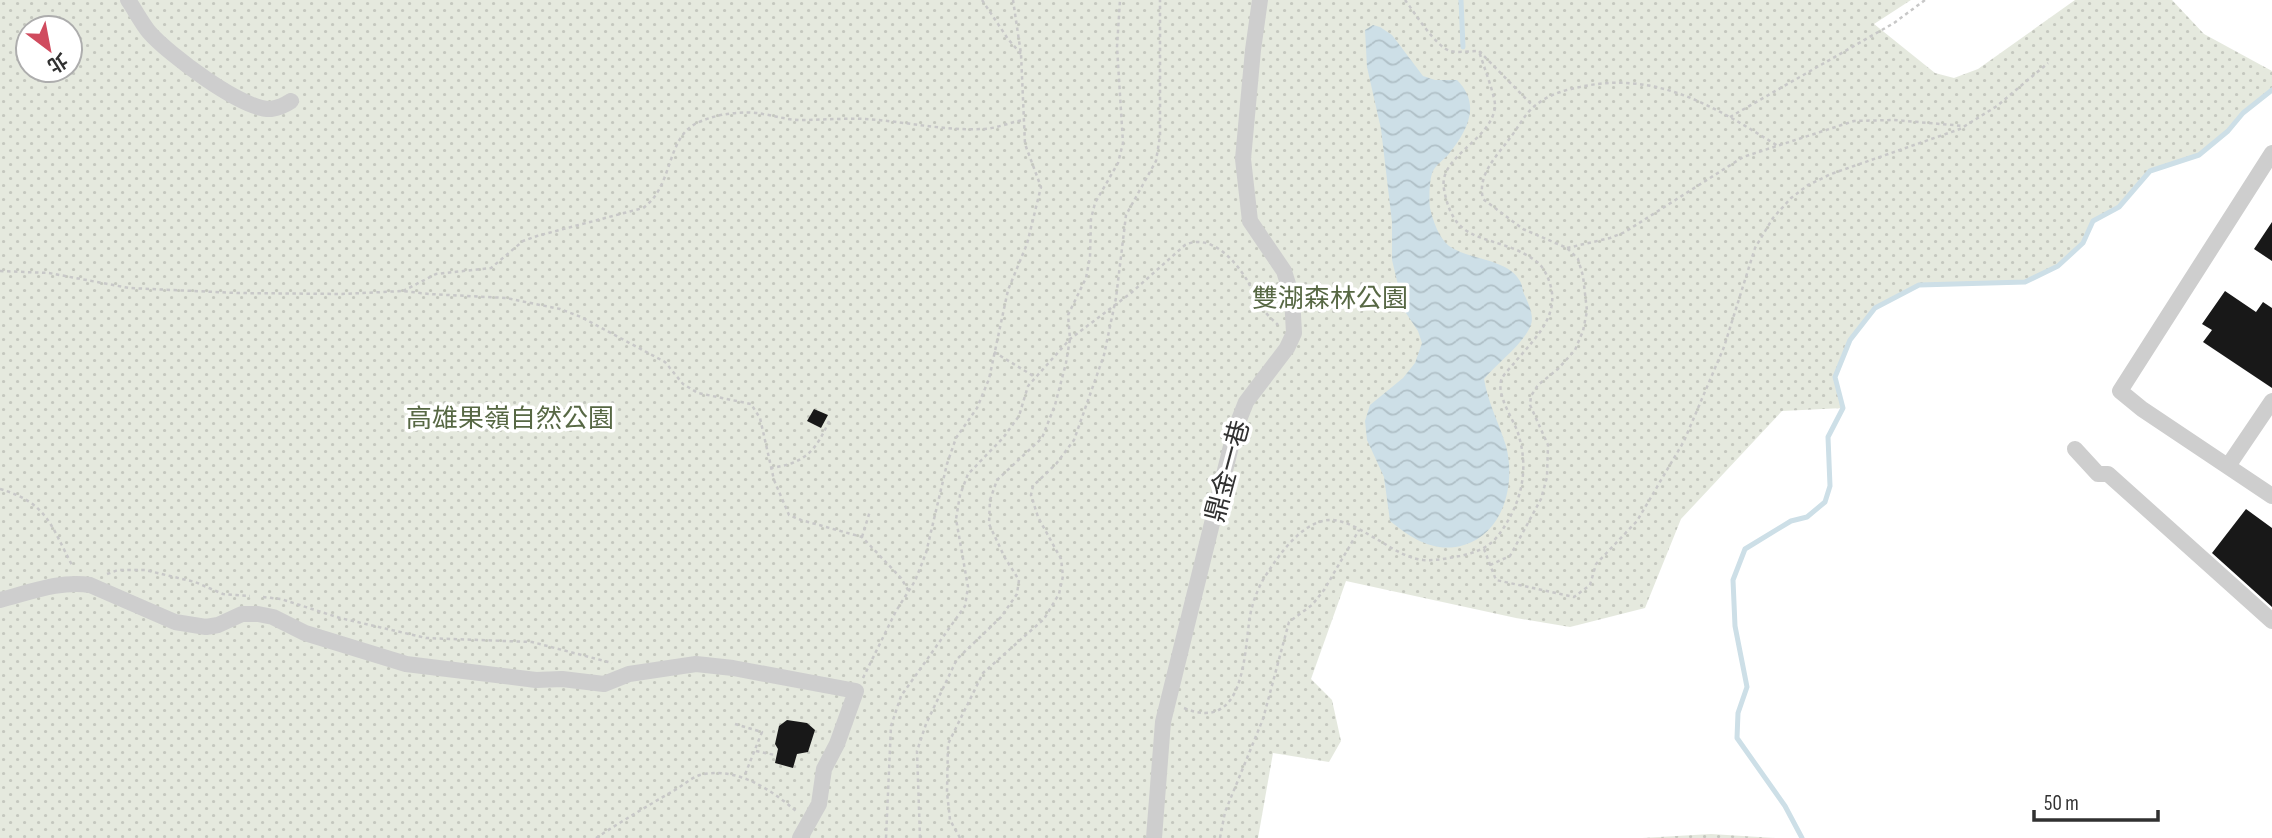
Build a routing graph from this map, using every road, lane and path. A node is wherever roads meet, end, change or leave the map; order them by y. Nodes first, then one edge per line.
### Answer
1 (128, 0) edge
2 (982, 0) edge
3 (1013, 0) edge
4 (1120, 0) edge
5 (1160, 0) edge
6 (1260, 0) edge
7 (1405, 0) edge
8 (1925, 0) edge
9 (1479, 51) junction
10 (1021, 54) junction
11 (2048, 63) dead end
12 (291, 101) dead end
13 (1533, 106) junction
14 (1730, 117) junction
15 (1025, 120) junction
16 (1964, 126) junction
17 (1778, 146) junction
18 (2272, 153) edge
19 (1567, 248) junction
20 (0, 271) edge
21 (403, 291) junction
22 (1114, 305) junction
23 (1294, 333) junction
24 (1070, 339) junction
25 (994, 352) junction
26 (1035, 377) junction
27 (2272, 401) edge
28 (829, 421) dead end
29 (2075, 449) dead end
30 (2228, 466) junction
31 (771, 468) junction
32 (0, 489) edge
33 (2272, 496) edge
34 (870, 511) dead end
35 (1359, 530) junction
36 (862, 537) junction
37 (1483, 548) junction
38 (1489, 565) junction
39 (86, 585) junction
40 (908, 590) junction
41 (0, 600) edge
42 (2272, 621) edge
43 (639, 672) junction
44 (856, 691) junction
45 (1168, 701) junction
46 (735, 724) dead end
47 (756, 751) junction
48 (775, 755) dead end
49 (744, 777) junction
50 (804, 832) edge
51 (596, 838) edge
52 (886, 838) edge
53 (920, 838) edge
54 (960, 838) edge
55 (1154, 838) edge
56 (1220, 838) edge

1 - 12 lane
2 - 10 path
3 - 10 path
4 - 24 path
5 - 22 path
6 - 23 lane
7 - 9 path
8 - 14 path
9 - 13 path
9 - 37 path
10 - 15 path
11 - 16 path
13 - 14 path
13 - 19 path
14 - 17 path
15 - 21 path
15 - 25 path
16 - 17 path
16 - 38 path
17 - 19 path
18 - 30 lane
19 - 38 path
20 - 21 path
21 - 31 path
22 - 23 path
22 - 24 path
22 - 54 path
23 - 45 lane, 鼎金一巷
24 - 26 path
24 - 53 path
25 - 26 path
25 - 40 path
26 - 52 path
27 - 30 lane
28 - 31 path
29 - 42 lane
30 - 33 lane
31 - 36 path
32 - 39 path
34 - 36 path
35 - 37 path
35 - 45 path
35 - 56 path
36 - 40 path
37 - 38 path
39 - 41 lane
39 - 43 path
39 - 43 lane
40 - 44 path
43 - 44 lane
44 - 50 lane
45 - 55 lane, 鼎金一巷
46 - 47 path
47 - 48 path
47 - 49 path
49 - 50 path
49 - 51 path

